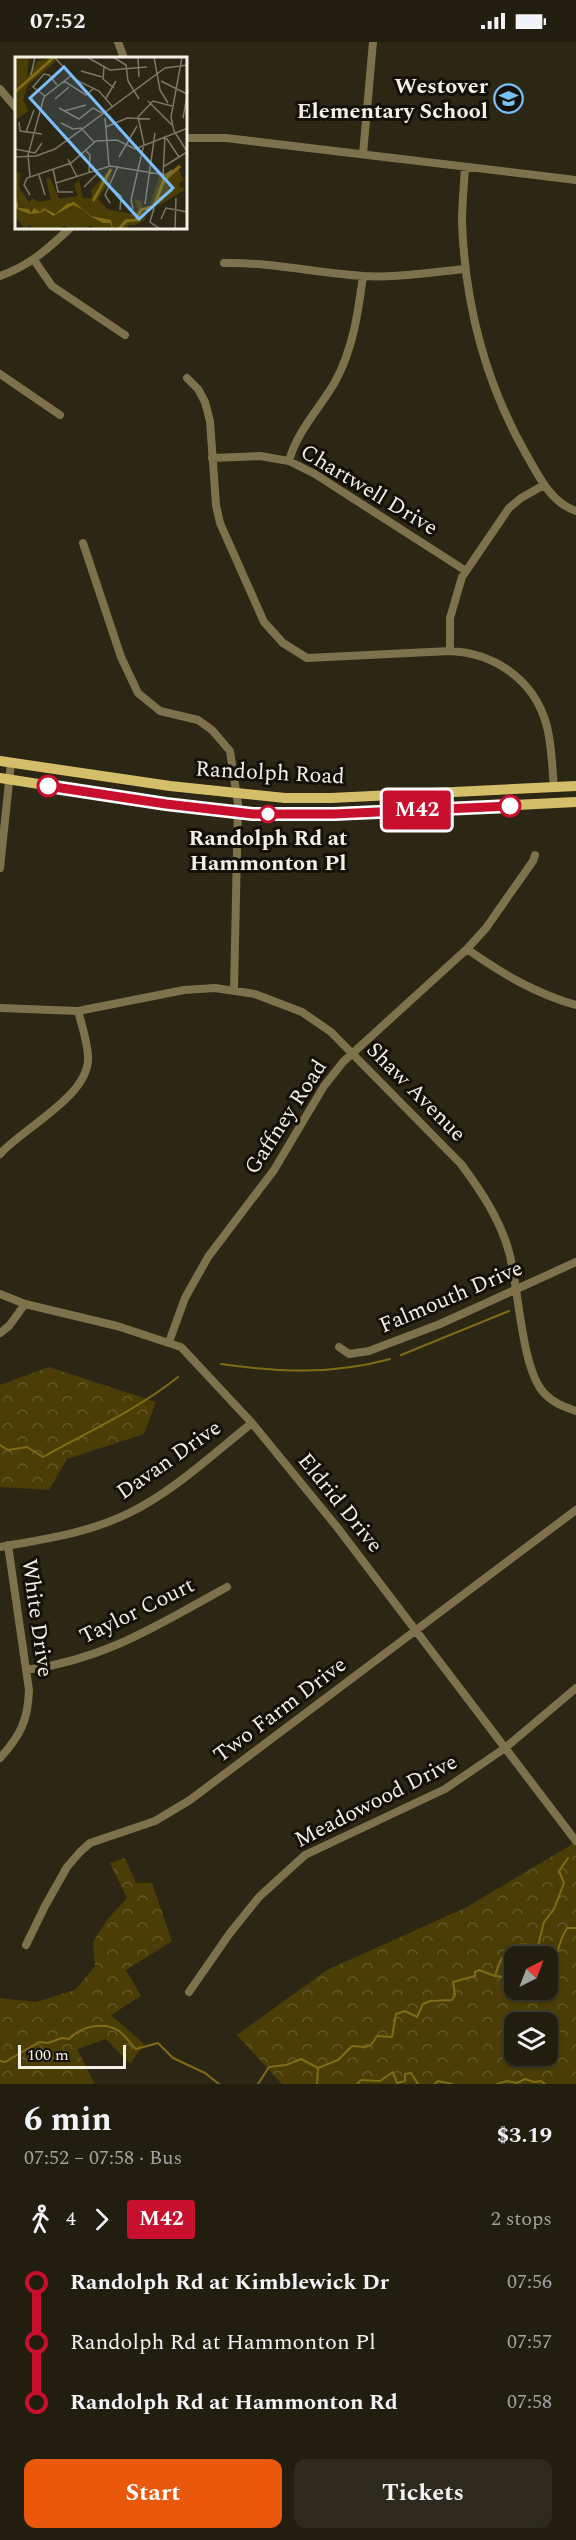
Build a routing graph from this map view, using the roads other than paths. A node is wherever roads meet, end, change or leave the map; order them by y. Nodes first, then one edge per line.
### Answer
1 (118, 42) edge
2 (373, 42) edge
3 (124, 57) edge
4 (0, 89) edge
5 (15, 107) edge
6 (188, 138) edge
7 (363, 154) junction
8 (465, 167) junction
9 (576, 180) edge
10 (68, 230) edge
11 (34, 260) junction
12 (224, 263) dead end
13 (465, 269) junction
14 (0, 276) edge
15 (363, 276) junction
16 (125, 334) dead end
17 (0, 374) edge
18 (187, 378) dead end
19 (60, 415) dead end
20 (212, 458) junction
21 (288, 461) junction
22 (544, 485) junction
23 (576, 511) edge
24 (83, 543) dead end
25 (466, 572) junction
26 (450, 651) junction
27 (5, 762) edge
28 (4, 779) edge
29 (576, 786) edge
30 (554, 788) junction
31 (236, 792) junction
32 (576, 802) edge
33 (237, 812) junction
34 (535, 855) dead end
35 (0, 868) edge
36 (468, 949) junction
37 (234, 989) junction
38 (576, 1005) edge
39 (0, 1008) edge
40 (78, 1011) junction
41 (353, 1053) junction
42 (0, 1154) edge
43 (576, 1262) edge
44 (517, 1290) junction
45 (0, 1293) edge
46 (25, 1304) junction
47 (0, 1333) edge
48 (169, 1342) junction
49 (339, 1347) dead end
50 (576, 1411) edge
51 (252, 1423) junction
52 (576, 1510) edge
53 (4, 1546) edge
54 (227, 1587) dead end
55 (416, 1630) junction
56 (26, 1670) junction
57 (576, 1688) edge
58 (505, 1748) junction
59 (0, 1758) edge
60 (576, 1840) edge
61 (26, 1945) dead end
62 (189, 1992) dead end

1 - 3 street
2 - 7 street
4 - 5 street
6 - 7 street
7 - 8 street
8 - 9 street
8 - 13 street
10 - 11 street
11 - 14 street
11 - 16 street
12 - 15 street
13 - 15 street
13 - 22 street
15 - 21 street
17 - 19 street
18 - 20 street
20 - 21 street, Chartwell Drive
20 - 26 street
21 - 25 street, Chartwell Drive
22 - 23 street
22 - 25 street
24 - 31 street
25 - 26 street
26 - 30 street
27 - 28 street
27 - 31 main road, Randolph Road
28 - 33 main road, Randolph Road
28 - 35 street
29 - 30 main road, Randolph Road
30 - 31 main road, Randolph Road
31 - 33 street
32 - 33 main road, Randolph Road
33 - 37 street
34 - 36 street, Gaffney Road
36 - 38 street
36 - 41 street, Gaffney Road
37 - 40 street, Shaw Avenue
37 - 41 street, Shaw Avenue
39 - 40 street, Shaw Avenue
40 - 42 street
41 - 44 street, Shaw Avenue
41 - 48 street, Gaffney Road
43 - 44 street, Falmouth Drive
44 - 49 street, Falmouth Drive
44 - 50 street, Shaw Avenue
45 - 46 street, Eldrid Drive
46 - 47 street
46 - 48 street, Eldrid Drive
48 - 51 street, Eldrid Drive
51 - 53 street, Davan Drive
51 - 55 street, Eldrid Drive
52 - 55 street, Two Farm Drive
53 - 56 street, White Drive
54 - 56 street, Taylor Court
55 - 58 street, Eldrid Drive
55 - 61 street, Two Farm Drive
56 - 59 street, White Drive
57 - 58 street, Meadowood Drive
58 - 60 street, Eldrid Drive
58 - 62 street, Meadowood Drive

